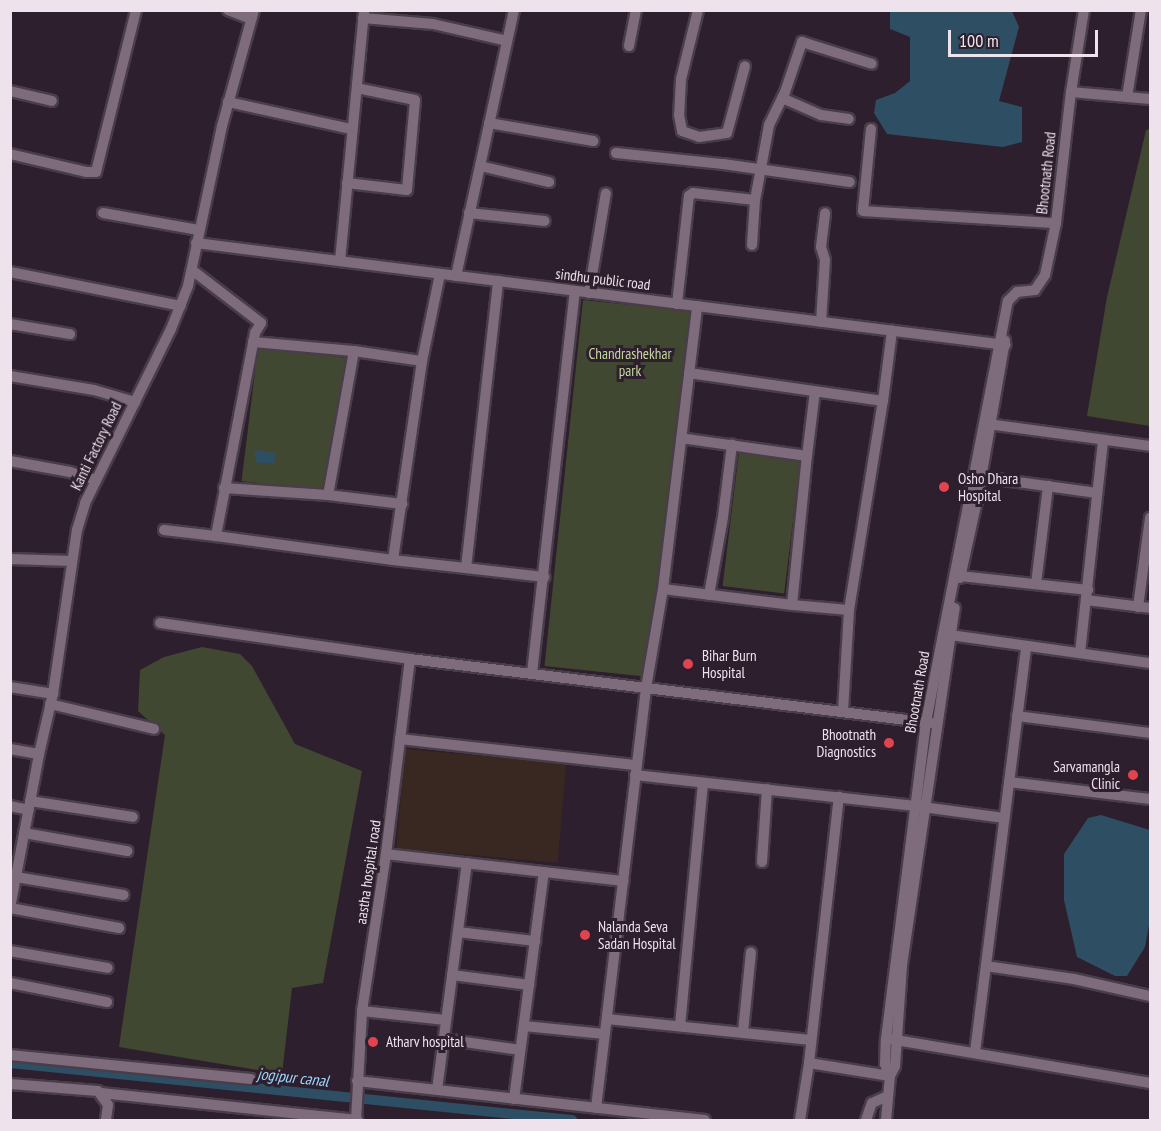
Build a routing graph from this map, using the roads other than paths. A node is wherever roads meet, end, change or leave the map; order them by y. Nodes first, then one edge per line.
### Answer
1 (136, 10) edge
2 (228, 10) edge
3 (514, 10) edge
4 (636, 10) edge
5 (698, 10) edge
6 (1084, 10) edge
7 (1141, 10) edge
8 (364, 14) edge
9 (253, 15) edge
10 (507, 40) junction
11 (629, 46) dead end
12 (872, 64) dead end
13 (744, 66) dead end
14 (357, 88) junction
15 (10, 91) edge
16 (1071, 92) junction
17 (1127, 97) junction
18 (782, 98) junction
19 (1150, 99) edge
20 (52, 101) dead end
21 (228, 102) junction
22 (849, 119) dead end
23 (489, 123) junction
24 (351, 129) junction
25 (871, 129) dead end
26 (592, 141) dead end
27 (616, 153) dead end
28 (10, 154) edge
29 (480, 166) junction
30 (761, 170) junction
31 (549, 182) dead end
32 (850, 182) dead end
33 (347, 183) junction
34 (606, 193) dead end
35 (755, 200) junction
36 (103, 213) dead end
37 (469, 213) junction
38 (825, 213) dead end
39 (545, 221) dead end
40 (1056, 223) junction
41 (198, 230) junction
42 (196, 243) junction
43 (752, 245) dead end
44 (340, 261) junction
45 (192, 270) junction
46 (10, 272) edge
47 (440, 274) junction
48 (456, 276) junction
49 (498, 281) junction
50 (575, 291) junction
51 (589, 293) junction
52 (677, 304) junction
53 (181, 306) junction
54 (697, 306) junction
55 (821, 322) junction
56 (10, 324) edge
57 (892, 331) junction
58 (70, 334) dead end
59 (253, 342) junction
60 (1002, 345) junction
61 (354, 351) junction
62 (422, 362) junction
63 (689, 373) junction
64 (10, 376) edge
65 (815, 391) junction
66 (883, 401) junction
67 (135, 402) junction
68 (988, 424) junction
69 (681, 438) junction
70 (1103, 441) junction
71 (732, 445) junction
72 (1150, 446) edge
73 (807, 456) junction
74 (10, 461) edge
75 (982, 477) junction
76 (96, 480) junction
77 (1048, 486) junction
78 (224, 488) junction
79 (1097, 494) junction
80 (328, 495) junction
81 (402, 504) junction
82 (1150, 518) edge
83 (164, 530) dead end
84 (216, 536) junction
85 (10, 559) edge
86 (393, 560) junction
87 (72, 561) junction
88 (466, 568) junction
89 (960, 576) junction
90 (544, 577) junction
91 (1036, 584) junction
92 (663, 589) junction
93 (709, 595) junction
94 (1087, 595) junction
95 (792, 605) junction
96 (1138, 607) junction
97 (1150, 608) edge
98 (849, 610) junction
99 (160, 623) dead end
100 (946, 635) junction
101 (1026, 646) junction
102 (1080, 653) junction
103 (410, 659) junction
104 (1150, 663) edge
105 (532, 673) junction
106 (10, 687) edge
107 (646, 688) junction
108 (52, 699) junction
109 (843, 711) junction
110 (1017, 716) junction
111 (931, 723) junction
112 (154, 729) dead end
113 (1150, 733) edge
114 (400, 739) junction
115 (10, 749) edge
116 (39, 753) junction
117 (636, 770) junction
118 (1009, 782) junction
119 (703, 783) junction
120 (767, 789) junction
121 (839, 797) junction
122 (1150, 799) edge
123 (29, 805) junction
124 (10, 806) edge
125 (915, 806) junction
126 (927, 807) junction
127 (133, 818) dead end
128 (1004, 818) junction
129 (24, 833) junction
130 (127, 851) dead end
131 (15, 854) edge
132 (386, 854) junction
133 (762, 862) dead end
134 (467, 863) junction
135 (544, 872) junction
136 (16, 877) junction
137 (623, 881) junction
138 (124, 895) dead end
139 (10, 908) edge
140 (119, 928) dead end
141 (458, 932) junction
142 (535, 941) junction
143 (10, 951) edge
144 (751, 952) dead end
145 (986, 966) junction
146 (108, 968) dead end
147 (452, 975) junction
148 (10, 983) edge
149 (529, 985) junction
150 (1150, 996) edge
151 (107, 1002) dead end
152 (362, 1011) junction
153 (607, 1018) junction
154 (446, 1020) junction
155 (524, 1026) junction
156 (680, 1026) junction
157 (743, 1032) junction
158 (605, 1034) junction
159 (444, 1039) junction
160 (811, 1040) junction
161 (891, 1040) junction
162 (520, 1050) junction
163 (975, 1052) junction
164 (10, 1055) edge
165 (809, 1063) junction
166 (890, 1076) junction
167 (251, 1079) dead end
168 (1150, 1083) edge
169 (10, 1084) edge
170 (357, 1086) junction
171 (437, 1090) junction
172 (101, 1093) junction
173 (888, 1096) junction
174 (514, 1099) junction
175 (596, 1108) junction
176 (266, 1116) edge
177 (357, 1118) edge
178 (105, 1120) edge
179 (705, 1120) edge
180 (800, 1120) edge
181 (866, 1120) edge
182 (886, 1120) edge

1 - 28 street
2 - 9 street
3 - 10 street
4 - 11 street
5 - 13 street
6 - 16 street, Bhootnath Road
7 - 17 street
8 - 10 street
8 - 14 street
9 - 21 street, Kanti Factory Road
10 - 23 street
12 - 18 street
14 - 24 street
14 - 33 street
15 - 20 street
16 - 17 street
16 - 40 street, Bhootnath Road
17 - 19 street
18 - 22 street
18 - 30 street
21 - 24 street
21 - 41 street, Kanti Factory Road
23 - 26 street
23 - 29 street
24 - 33 street
25 - 40 street
27 - 30 street
29 - 31 street
29 - 37 street
30 - 32 street
30 - 35 street
33 - 44 street
34 - 51 street
35 - 43 street
35 - 52 street
36 - 41 street
37 - 39 street
37 - 48 street
38 - 55 street
40 - 60 street, Bhootnath Road
41 - 42 street, Kanti Factory Road
42 - 44 street, sindhu public road
42 - 45 street, Kanti Factory Road
44 - 47 street, sindhu public road
45 - 53 street, Kanti Factory Road
45 - 59 street
46 - 53 street
47 - 48 street, sindhu public road
47 - 62 street
48 - 49 street, sindhu public road
49 - 50 street, sindhu public road
49 - 88 street
50 - 51 street, sindhu public road
50 - 90 street
51 - 52 street, sindhu public road
52 - 54 street, sindhu public road
53 - 67 street, Kanti Factory Road
54 - 55 street, sindhu public road
54 - 63 street
55 - 57 street, sindhu public road
56 - 58 street
57 - 60 street, sindhu public road
57 - 66 street
59 - 61 street
59 - 78 street
60 - 68 street, Bhootnath Road
61 - 62 street
61 - 80 street
62 - 81 street
63 - 65 street
63 - 69 street
64 - 67 street
65 - 66 street
65 - 73 street
66 - 98 street
67 - 76 street, Kanti Factory Road
68 - 70 street
68 - 75 street, Bhootnath Road
68 - 100 street, Bhootnath Road
69 - 71 street
69 - 92 street
70 - 72 street
70 - 79 street
71 - 73 street
71 - 93 street
73 - 95 street
74 - 76 street
75 - 77 street
75 - 89 street, Bhootnath Road
76 - 87 street, Kanti Factory Road
77 - 79 street
77 - 91 street
78 - 80 street
78 - 84 street
79 - 94 street
80 - 81 street
81 - 86 street
82 - 96 street
83 - 84 street
84 - 86 street
85 - 87 street
86 - 88 street
87 - 108 street, Kanti Factory Road
88 - 90 street
89 - 91 street
89 - 100 street, Bhootnath Road
90 - 105 street
91 - 94 street
92 - 93 street
92 - 107 street
93 - 95 street
94 - 96 street
94 - 102 street
95 - 98 street
96 - 97 street
98 - 109 street
99 - 103 street
100 - 101 street
100 - 111 street, Bhootnath Road
101 - 102 street
101 - 110 street
102 - 104 street
103 - 105 street
103 - 114 street, aastha hospital road
105 - 107 street
106 - 108 street
107 - 109 street
107 - 117 street
108 - 112 street
108 - 116 street, Kanti Factory Road
109 - 111 street
110 - 113 street
110 - 118 street
111 - 125 street, Bhootnath Road
111 - 126 street, Bhootnath Road
114 - 117 street
114 - 132 street, aastha hospital road
115 - 116 street
116 - 123 street, Kanti Factory Road
117 - 119 street
117 - 137 street
118 - 122 street
118 - 128 street
119 - 120 street
119 - 156 street
120 - 121 street
120 - 133 street
121 - 125 street
121 - 160 street
123 - 124 street
123 - 127 street
123 - 129 street, Kanti Factory Road
125 - 126 street
125 - 161 street, Bhootnath Road
126 - 128 street
126 - 161 street, Bhootnath Road
128 - 145 street
129 - 130 street
129 - 131 street, Kanti Factory Road
131 - 136 street, Kanti Factory Road
132 - 134 street
132 - 152 street, aastha hospital road
134 - 135 street
134 - 141 street
135 - 137 street
135 - 142 street
136 - 138 street
136 - 139 street, Kanti Factory Road
137 - 153 street
139 - 140 street
141 - 142 street
141 - 147 street
142 - 149 street
143 - 146 street
144 - 157 street
145 - 150 street
145 - 163 street
147 - 149 street
147 - 154 street
148 - 151 street
149 - 155 street
152 - 154 street
152 - 170 street, aastha hospital road
153 - 156 street
153 - 158 street
154 - 159 street
155 - 158 street
155 - 162 street
156 - 157 street
157 - 160 street
158 - 175 street
159 - 162 street
159 - 171 street
160 - 165 street
161 - 163 street
161 - 166 street, Bhootnath Road
162 - 174 street
163 - 168 street
164 - 167 street
165 - 166 street
165 - 180 street
166 - 173 street, Bhootnath Road
169 - 172 street
170 - 171 street
170 - 177 street, aastha hospital road
171 - 174 street
172 - 176 street
172 - 178 street
173 - 181 street
173 - 182 street, Bhootnath Road
174 - 175 street
175 - 179 street
176 - 177 street

